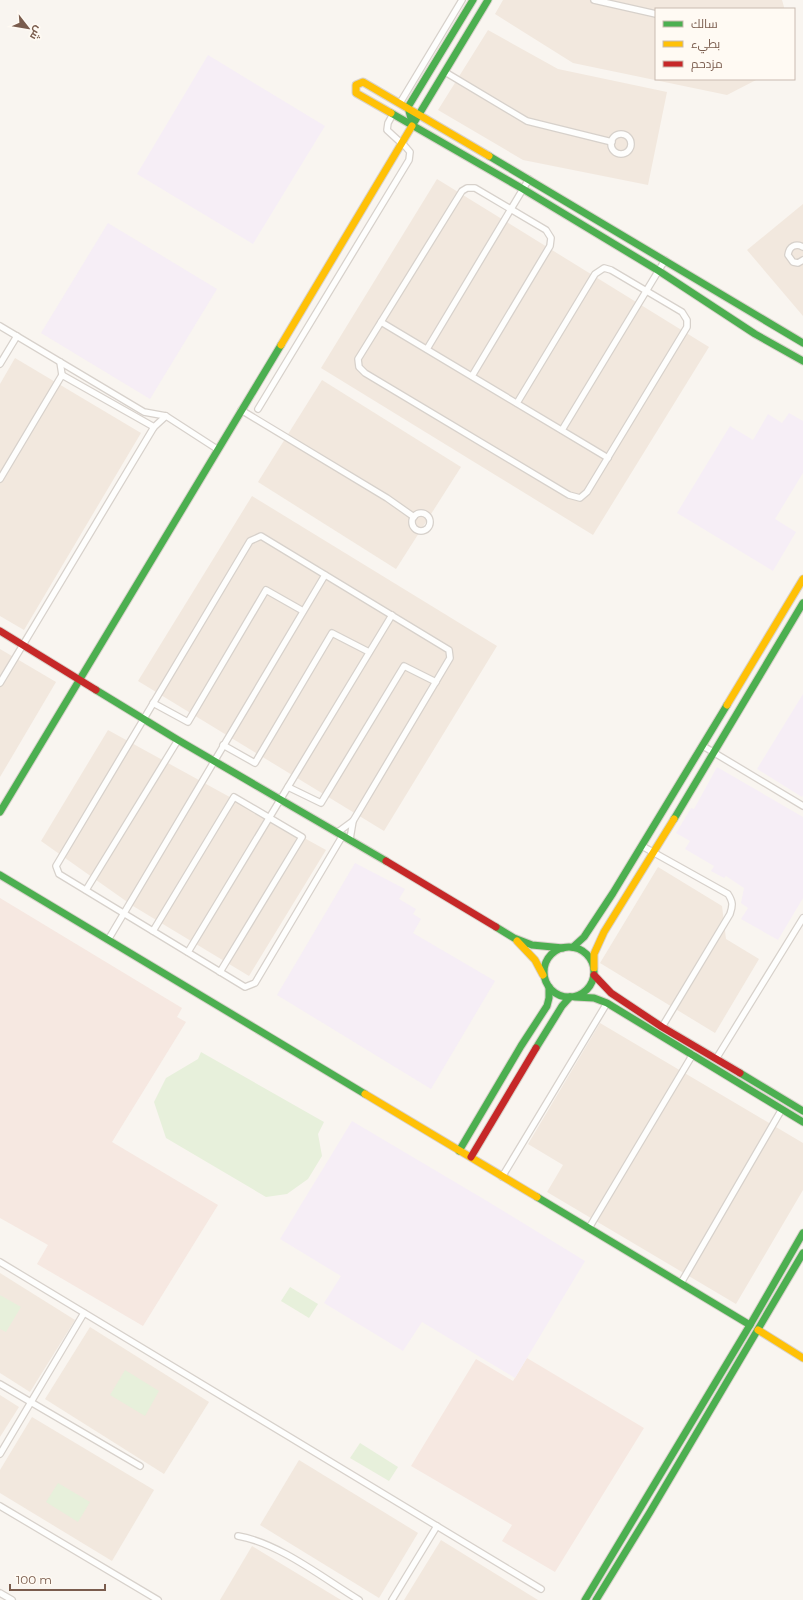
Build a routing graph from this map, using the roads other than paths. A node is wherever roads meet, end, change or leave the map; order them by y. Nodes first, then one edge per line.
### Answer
1 (462, 0) edge
2 (473, 0) edge
3 (488, 0) edge
4 (594, 0) edge
5 (655, 14) edge
6 (444, 72) junction
7 (400, 103) junction
8 (408, 107) junction
9 (393, 114) junction
10 (419, 114) junction
11 (413, 126) junction
12 (399, 141) dead end
13 (612, 142) dead end
14 (404, 145) dead end
15 (529, 179) junction
16 (523, 189) junction
17 (510, 209) junction
18 (803, 248) edge
19 (665, 260) junction
20 (803, 261) edge
21 (659, 271) junction
22 (646, 291) junction
23 (381, 322) junction
24 (0, 326) edge
25 (17, 336) junction
26 (803, 343) edge
27 (427, 349) junction
28 (803, 361) edge
29 (60, 362) junction
30 (0, 364) edge
31 (62, 375) junction
32 (472, 376) junction
33 (517, 403) junction
34 (258, 409) dead end
35 (242, 410) junction
36 (166, 416) junction
37 (154, 427) junction
38 (562, 430) junction
39 (217, 449) junction
40 (608, 458) junction
41 (0, 480) edge
42 (414, 517) dead end
43 (325, 574) junction
44 (803, 579) edge
45 (803, 604) edge
46 (303, 611) junction
47 (392, 615) junction
48 (0, 631) edge
49 (23, 645) junction
50 (369, 652) junction
51 (79, 679) junction
52 (436, 682) junction
53 (0, 683) edge
54 (153, 703) junction
55 (144, 719) junction
56 (178, 740) junction
57 (223, 745) junction
58 (703, 746) junction
59 (714, 753) junction
60 (215, 760) junction
61 (288, 787) junction
62 (280, 799) junction
63 (803, 806) edge
64 (0, 812) edge
65 (269, 817) junction
66 (353, 820) junction
67 (340, 833) junction
68 (350, 839) junction
69 (642, 846) junction
70 (654, 852) junction
71 (0, 875) edge
72 (86, 890) junction
73 (124, 913) junction
74 (803, 918) edge
75 (153, 931) junction
76 (514, 938) junction
77 (108, 940) junction
78 (573, 947) junction
79 (563, 948) junction
80 (188, 952) junction
81 (220, 972) junction
82 (594, 972) junction
83 (544, 977) junction
84 (549, 987) junction
85 (573, 997) junction
86 (607, 1003) junction
87 (662, 1027) junction
88 (693, 1054) junction
89 (716, 1059) junction
90 (782, 1109) junction
91 (803, 1111) edge
92 (803, 1122) edge
93 (460, 1151) junction
94 (471, 1157) junction
95 (502, 1177) junction
96 (589, 1228) junction
97 (803, 1232) edge
98 (803, 1253) edge
99 (0, 1262) edge
100 (681, 1283) junction
101 (84, 1313) junction
102 (750, 1325) junction
103 (758, 1330) junction
104 (803, 1358) edge
105 (0, 1384) edge
106 (31, 1402) junction
107 (0, 1454) edge
108 (140, 1466) dead end
109 (0, 1506) edge
110 (641, 1506) junction
111 (650, 1512) junction
112 (633, 1519) junction
113 (642, 1525) junction
114 (437, 1526) junction
115 (238, 1536) dead end
116 (541, 1589) dead end
117 (0, 1592) edge
118 (12, 1600) edge
119 (158, 1600) edge
120 (359, 1600) edge
121 (392, 1600) edge
122 (585, 1600) edge
123 (596, 1600) edge

1 - 7 street
2 - 8 street
3 - 6 street
4 - 5 street
6 - 10 street
6 - 13 street
7 - 8 street
7 - 9 street
8 - 10 street
8 - 11 street
9 - 11 street
9 - 12 street
10 - 11 street
10 - 15 street
11 - 16 street
11 - 35 street
14 - 34 street
15 - 16 street
15 - 19 street
16 - 17 street
16 - 21 street
17 - 23 street
17 - 27 street
17 - 32 street
18 - 20 street
19 - 21 street
19 - 26 street
21 - 22 street
21 - 28 street
22 - 33 street
22 - 38 street
22 - 40 street
23 - 27 street
23 - 40 street
24 - 25 street
25 - 29 street
25 - 30 street
27 - 32 street
29 - 31 street
29 - 36 street
31 - 37 street
31 - 41 street
32 - 33 street
33 - 38 street
35 - 39 street
35 - 42 street
36 - 37 street
36 - 39 street
37 - 49 street
38 - 40 street
39 - 51 street
43 - 46 street
43 - 47 street
43 - 54 street
44 - 58 street
45 - 59 street
46 - 54 street
46 - 57 street
47 - 50 street
47 - 52 street
48 - 49 street
49 - 51 street
49 - 53 street
50 - 57 street
50 - 61 street
51 - 55 street
51 - 64 street
52 - 61 street
52 - 66 street
54 - 55 street
55 - 56 street
55 - 72 street
56 - 60 street
56 - 72 street
57 - 60 street
58 - 59 street
58 - 69 street
59 - 63 street
59 - 70 street
60 - 62 street
60 - 73 street
61 - 62 street
62 - 65 street
62 - 67 street
65 - 75 street
65 - 80 street
65 - 81 street
66 - 67 street
66 - 68 street
67 - 68 street
67 - 81 street
68 - 76 street
69 - 70 street
69 - 78 street
70 - 82 street
70 - 87 street
71 - 77 street
72 - 73 street
73 - 75 street
73 - 77 street
74 - 89 street
75 - 80 street
76 - 79 street
76 - 83 street
77 - 93 street
78 - 79 street
78 - 82 street
79 - 83 street
80 - 81 street
82 - 85 street
82 - 87 street
83 - 84 street
84 - 85 street
84 - 93 street
85 - 86 street
85 - 94 street
86 - 88 street
86 - 95 street
87 - 89 street
88 - 90 street
88 - 96 street
89 - 91 street
90 - 92 street
90 - 100 street
93 - 94 street
94 - 95 street
95 - 96 street
96 - 100 street
97 - 102 street
98 - 103 street
99 - 101 street
100 - 102 street
101 - 106 street
101 - 114 street
102 - 110 street
103 - 104 street
103 - 111 street
105 - 106 street
106 - 107 street
106 - 108 street
109 - 119 street
110 - 111 street
110 - 112 street
111 - 113 street
112 - 113 street
112 - 122 street
113 - 123 street
114 - 116 street
114 - 121 street
115 - 120 street
117 - 118 street

